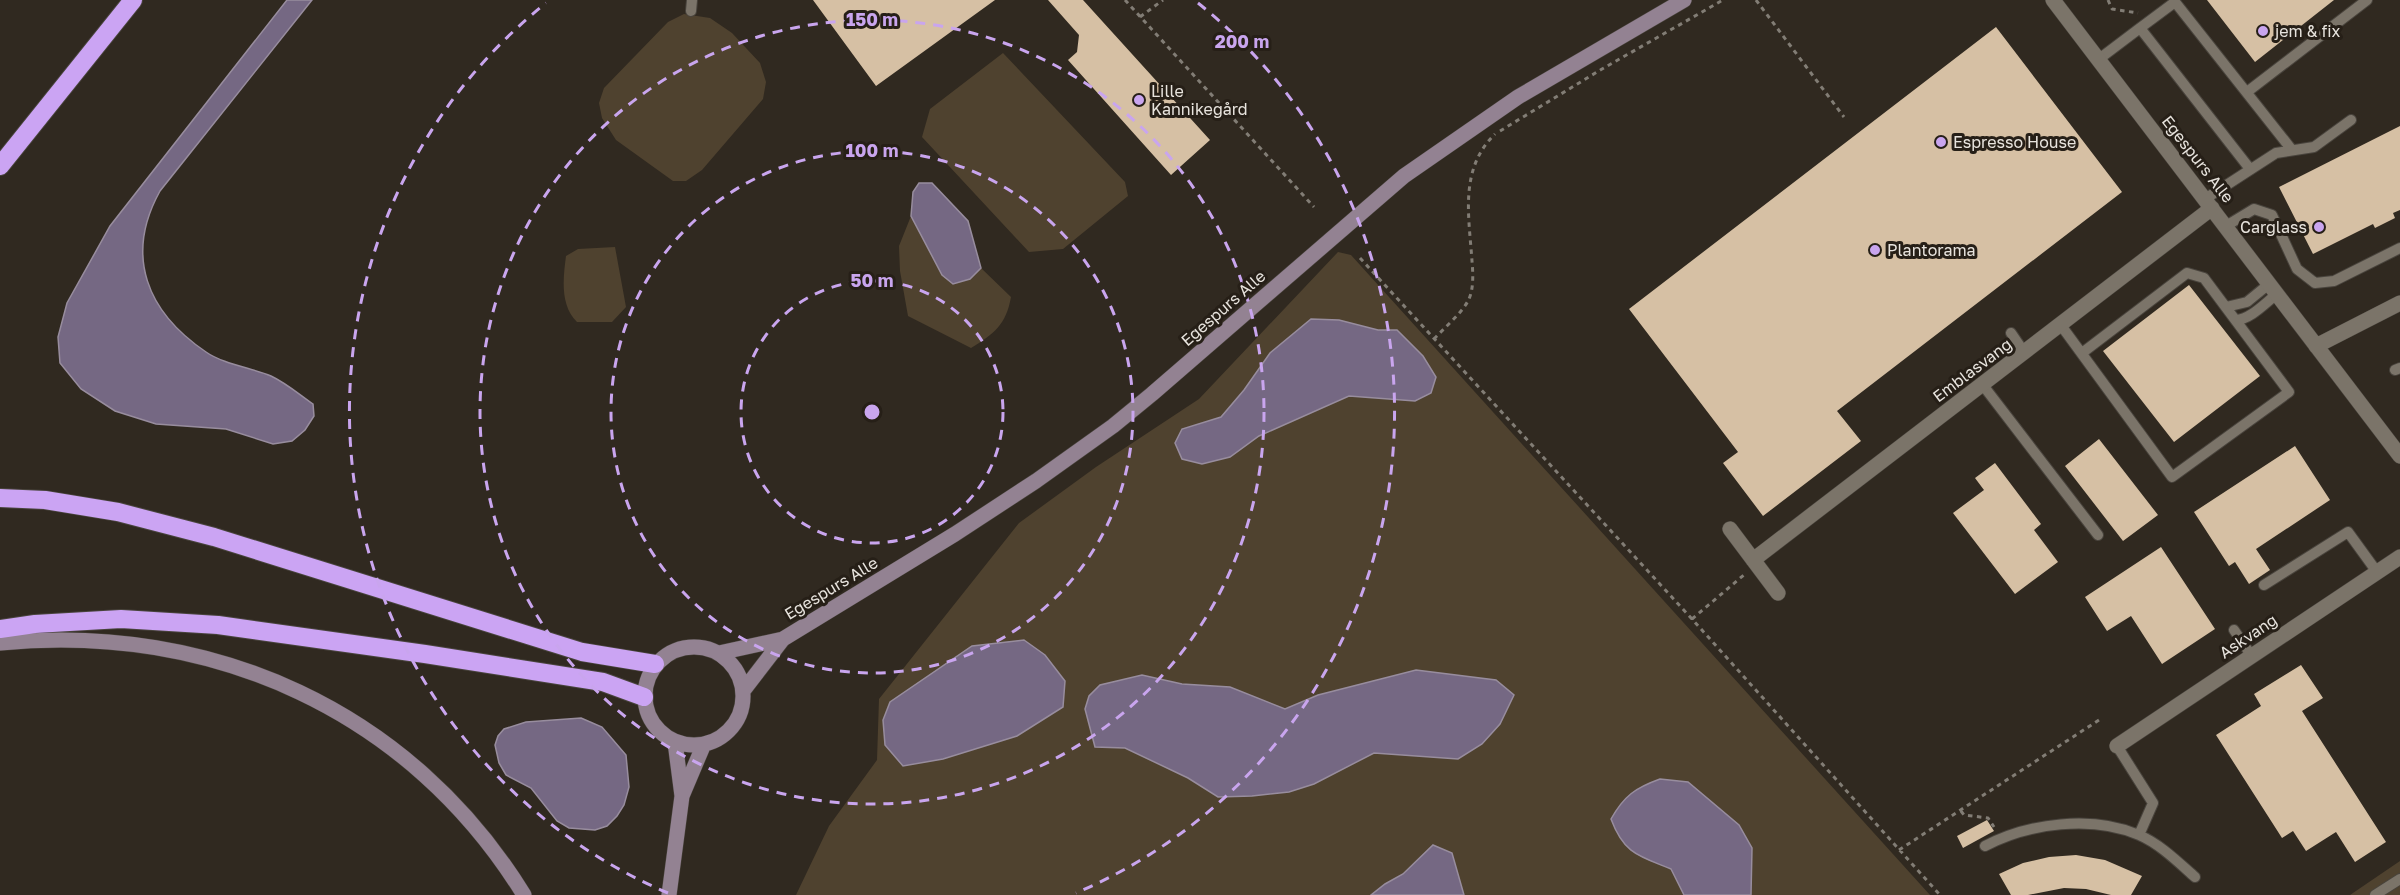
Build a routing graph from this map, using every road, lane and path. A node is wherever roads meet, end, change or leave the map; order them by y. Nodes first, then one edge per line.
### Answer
1 (133, 0) edge
2 (1125, 0) edge
3 (1163, 0) edge
4 (1684, 0) edge
5 (1723, 0) edge
6 (1756, 0) edge
7 (2053, 0) edge
8 (2108, 0) edge
9 (2367, 0) edge
10 (2176, 1) edge
11 (1140, 17) junction
12 (2150, 21) junction
13 (2140, 28) junction
14 (2098, 59) junction
15 (2247, 92) junction
16 (1844, 117) dead end
17 (2351, 120) dead end
18 (2292, 150) junction
19 (0, 166) edge
20 (2250, 169) junction
21 (2209, 203) junction
22 (1314, 207) dead end
23 (2226, 226) junction
24 (2400, 248) edge
25 (1360, 258) dead end
26 (2273, 289) junction
27 (2400, 303) edge
28 (2226, 308) junction
29 (2236, 320) junction
30 (2060, 324) junction
31 (2011, 333) dead end
32 (1434, 339) junction
33 (2316, 346) junction
34 (2024, 352) junction
35 (2082, 354) junction
36 (1983, 384) junction
37 (2400, 456) edge
38 (0, 498) edge
39 (1730, 529) dead end
40 (2098, 535) dead end
41 (2400, 557) edge
42 (1753, 560) junction
43 (2377, 572) junction
44 (2264, 585) dead end
45 (1778, 593) dead end
46 (1692, 619) junction
47 (0, 629) edge
48 (2235, 630) dead end
49 (783, 639) junction
50 (0, 643) edge
51 (719, 653) junction
52 (2251, 655) junction
53 (655, 664) junction
54 (743, 691) junction
55 (644, 697) junction
56 (2099, 720) dead end
57 (675, 742) junction
58 (704, 744) junction
59 (2117, 746) joint
60 (682, 796) junction
61 (1961, 811) junction
62 (2139, 835) junction
63 (2000, 838) junction
64 (1985, 846) dead end
65 (1899, 849) junction
66 (2195, 877) dead end
67 (2400, 879) edge
68 (2381, 894) edge
69 (525, 895) edge
70 (669, 895) edge
71 (1940, 895) edge

1 - 19 highway
2 - 11 path
3 - 11 path
4 - 49 street, Egespurs Alle
5 - 32 path
6 - 16 path
7 - 14 street, Egespurs Alle
8 - 12 path
9 - 15 lane
10 - 12 lane
10 - 15 lane
11 - 22 path
12 - 13 lane
13 - 14 lane
13 - 20 lane
14 - 21 street, Egespurs Alle
15 - 18 lane
17 - 18 lane
18 - 20 lane
20 - 21 lane
21 - 23 street, Egespurs Alle
21 - 30 street, Emblasvang
23 - 24 lane
23 - 26 street, Egespurs Alle
25 - 32 path
26 - 28 lane
26 - 29 lane
26 - 33 street, Egespurs Alle
27 - 33 street
28 - 29 lane
28 - 35 lane
29 - 35 lane
30 - 34 street, Emblasvang
30 - 35 lane
31 - 34 lane
32 - 46 path
33 - 37 street, Egespurs Alle
34 - 36 street, Emblasvang
36 - 40 lane
36 - 42 street, Emblasvang
38 - 53 highway
39 - 42 street
41 - 43 street, Askvang
42 - 45 street
42 - 46 path
43 - 44 lane
43 - 52 street, Askvang
46 - 65 path
47 - 55 highway
48 - 52 lane
49 - 51 street, Egespurs Alle
49 - 54 street, Egespurs Alle
50 - 69 street
51 - 53 street
51 - 54 street
52 - 59 street, Askvang
53 - 55 street
54 - 58 street
55 - 57 street
56 - 61 path
57 - 58 street
57 - 60 street
58 - 60 street
59 - 62 lane
60 - 70 street
61 - 63 path
61 - 65 path
62 - 63 lane
62 - 66 lane
63 - 64 lane
65 - 71 path
67 - 68 lane

